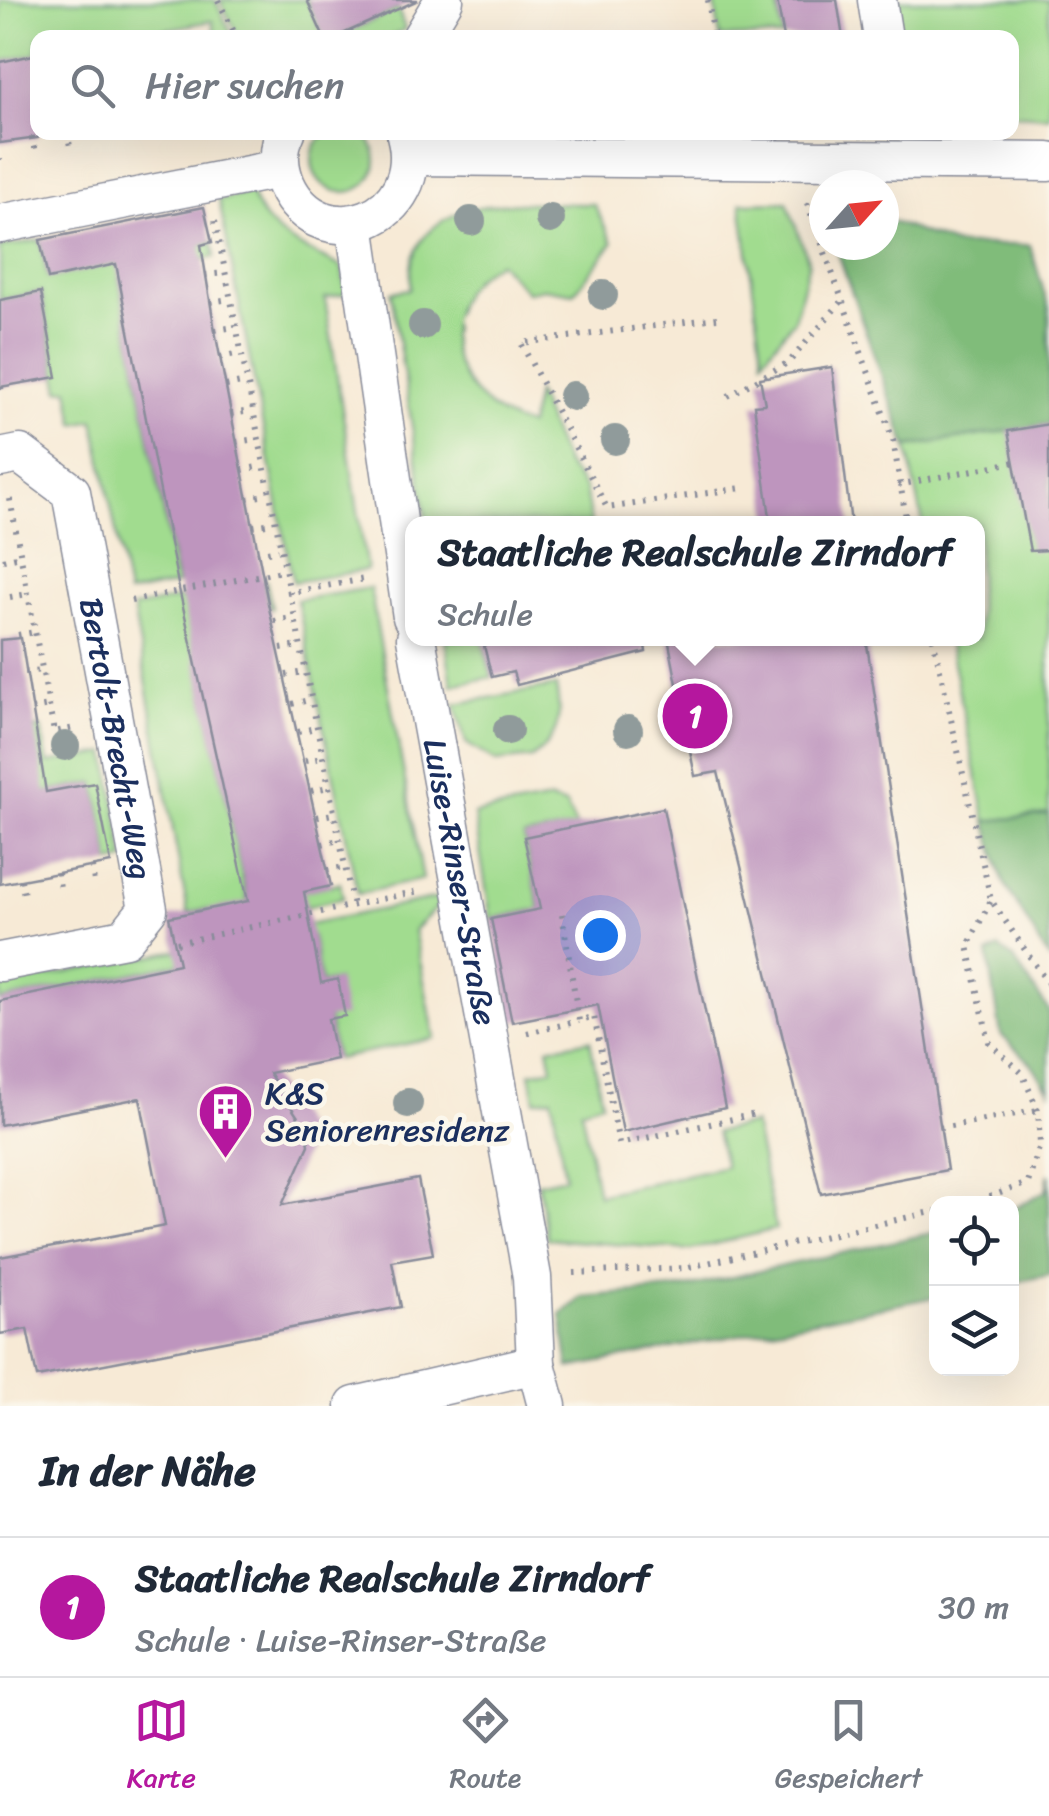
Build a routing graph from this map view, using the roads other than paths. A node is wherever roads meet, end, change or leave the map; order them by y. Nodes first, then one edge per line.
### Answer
1 (444, 0) edge
2 (877, 0) edge
3 (426, 30) edge
4 (882, 30) edge
5 (408, 144) edge
6 (899, 145) edge
7 (283, 151) edge
8 (1049, 162) edge
9 (0, 224) edge
10 (356, 224) junction
11 (4, 474) edge
12 (405, 568) edge
13 (417, 646) edge
14 (0, 962) edge
15 (536, 1364) junction
16 (355, 1406) edge
17 (547, 1406) edge

1 - 3 street
2 - 4 street
5 - 6 street
5 - 10 street
6 - 8 street
7 - 9 street
7 - 10 street
10 - 12 street
11 - 14 street, Bertolt-Brecht-Weg
13 - 15 street, Luise-Rinser-Straße
15 - 16 street
15 - 17 street, Luise-Rinser-Straße

